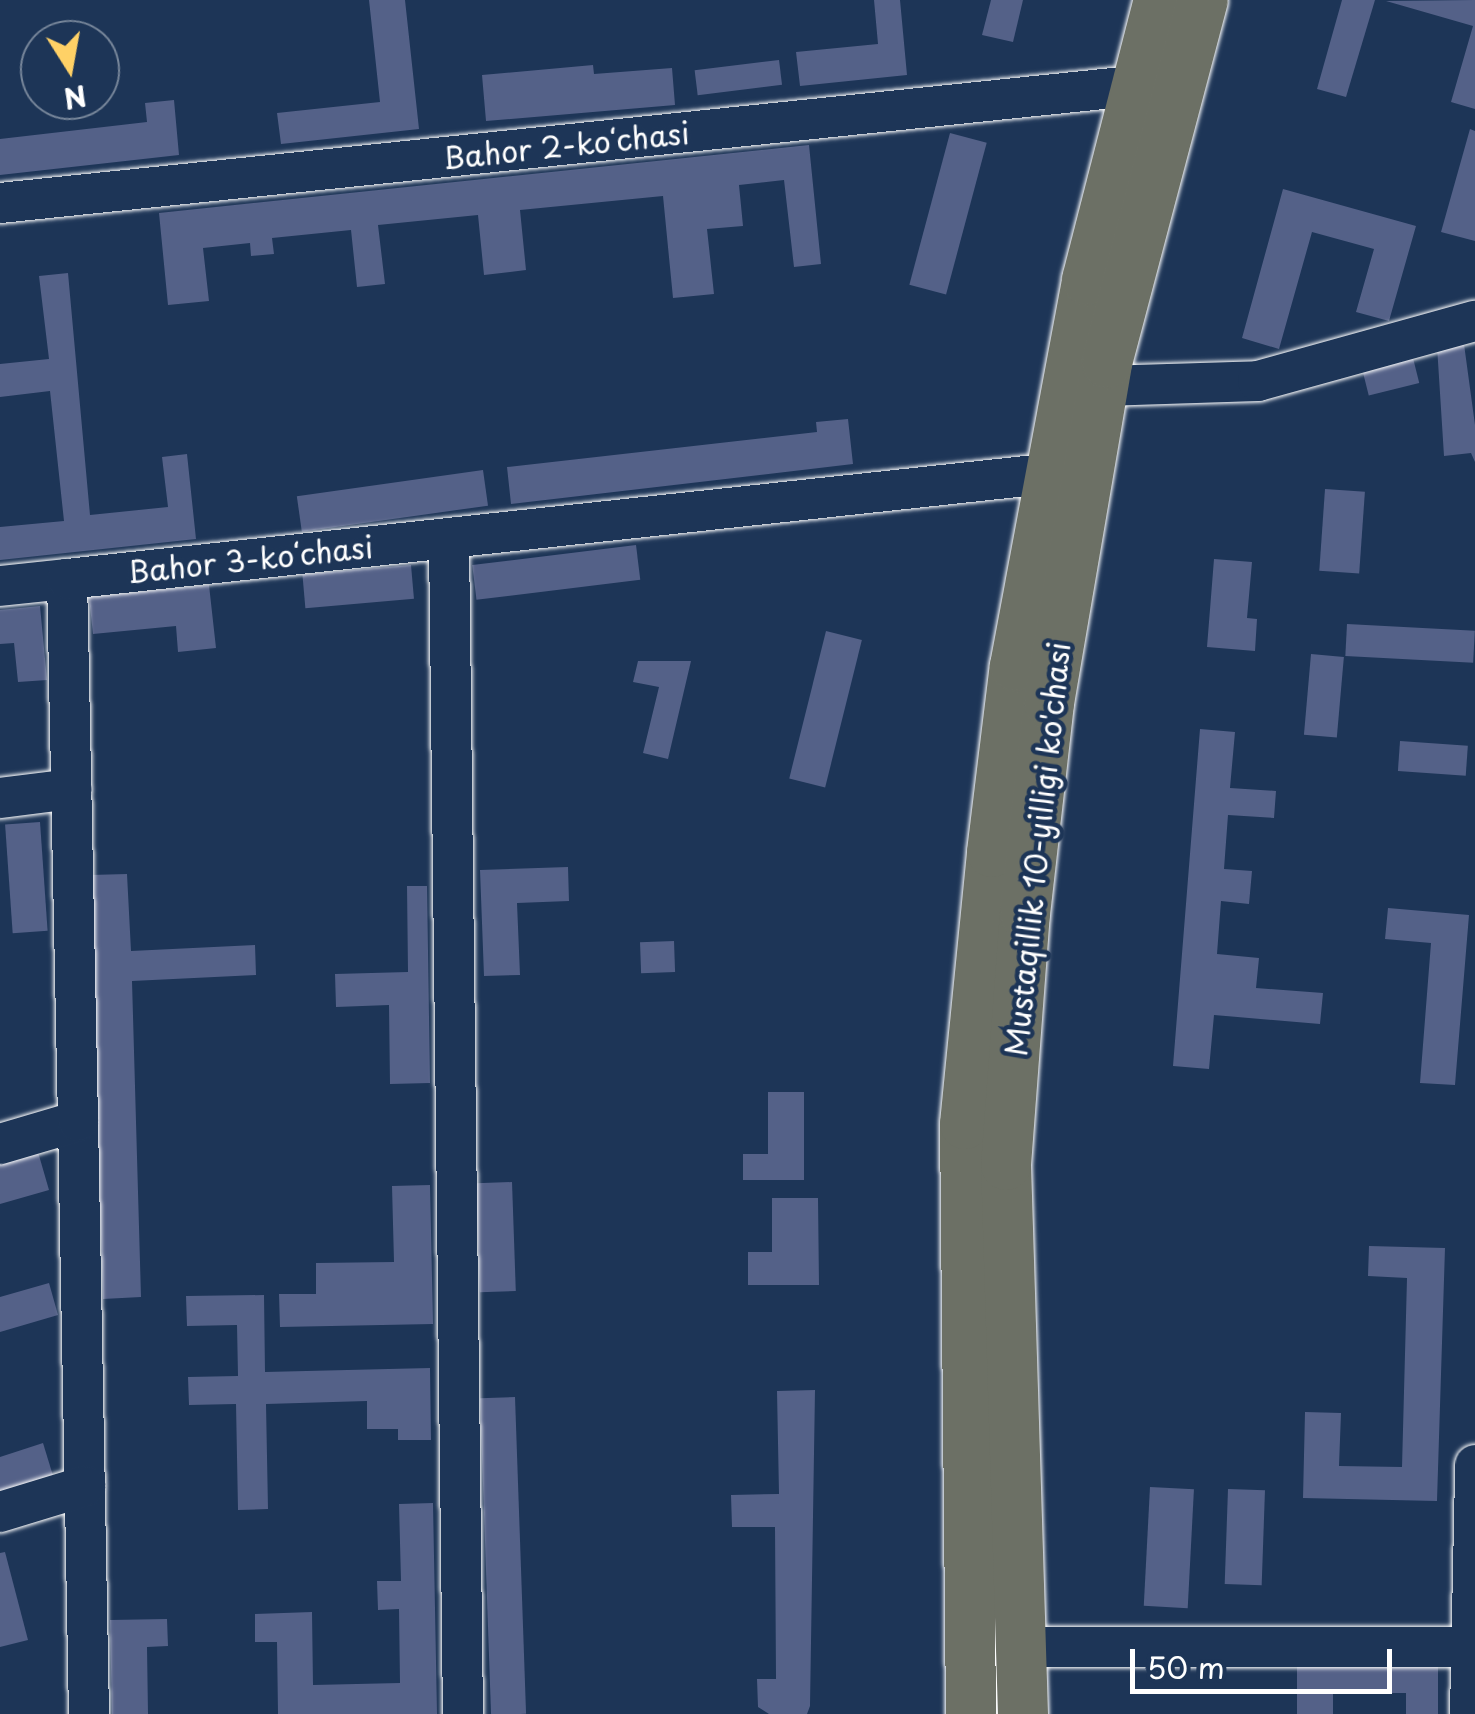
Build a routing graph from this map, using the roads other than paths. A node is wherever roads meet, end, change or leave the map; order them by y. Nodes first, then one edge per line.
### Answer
1 (1159, 0) edge
2 (1204, 0) edge
3 (1133, 86) junction
4 (0, 203) edge
5 (1475, 322) edge
6 (1102, 386) junction
7 (1054, 472) junction
8 (449, 538) junction
9 (67, 578) junction
10 (0, 586) edge
11 (71, 789) junction
12 (0, 798) edge
13 (78, 1121) junction
14 (0, 1144) edge
15 (1475, 1465) edge
16 (84, 1486) junction
17 (0, 1512) edge
18 (1022, 1647) junction
19 (1473, 1648) edge
20 (89, 1714) edge
21 (463, 1714) edge
22 (970, 1714) edge
23 (1022, 1714) edge
24 (1470, 1714) edge

1 - 3 main road, Mustaqillik 10-yilligi ko'chasi
2 - 6 main road, Mustaqillik 10-yilligi ko'chasi
3 - 4 street, Bahor 2-koʻchasi
3 - 7 main road, Mustaqillik 10-yilligi ko'chasi
5 - 6 street
6 - 18 main road, Mustaqillik 10-yilligi ko'chasi
7 - 8 street, Bahor 3-koʻchasi
7 - 22 main road, Mustaqillik 10-yilligi ko'chasi
8 - 9 street, Bahor 3-koʻchasi
8 - 21 street
9 - 10 street, Bahor 3-koʻchasi
9 - 11 street
11 - 12 street
11 - 13 street
13 - 14 street
13 - 16 street
15 - 19 street
16 - 17 street
16 - 20 street
18 - 19 street
18 - 23 main road, Mustaqillik 10-yilligi ko'chasi
19 - 24 street

